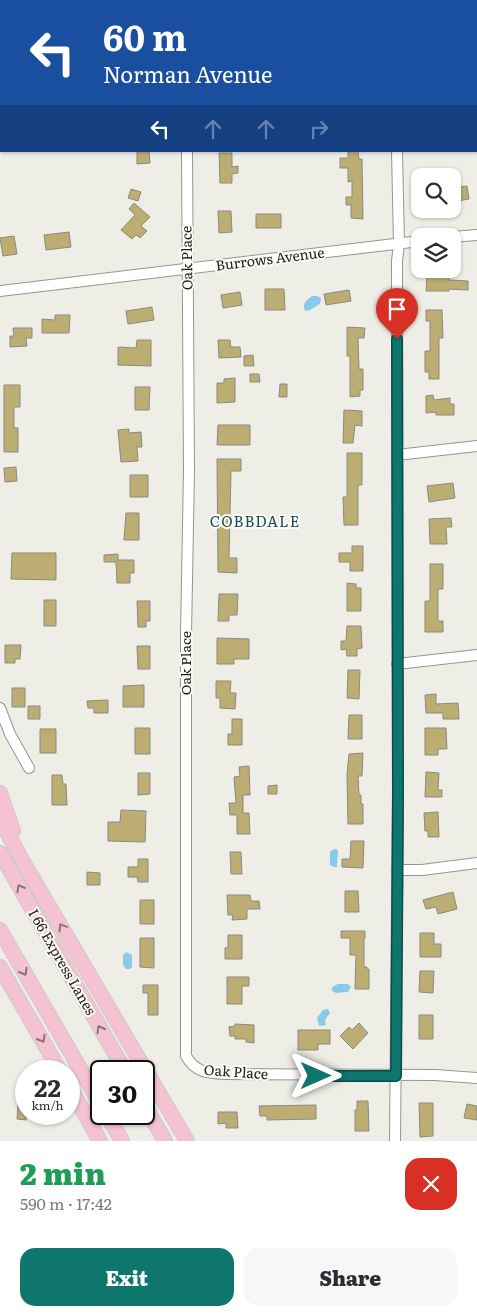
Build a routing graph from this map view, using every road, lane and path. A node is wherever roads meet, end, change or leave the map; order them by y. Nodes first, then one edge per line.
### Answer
1 (187, 152) edge
2 (397, 152) edge
3 (477, 235) edge
4 (461, 236) edge
5 (411, 242) edge
6 (399, 244) junction
7 (187, 269) junction
8 (0, 291) edge
9 (477, 446) edge
10 (397, 455) junction
11 (477, 655) edge
12 (397, 664) junction
13 (0, 708) edge
14 (28, 768) dead end
15 (0, 793) edge
16 (0, 819) edge
17 (0, 853) edge
18 (22, 860) junction
19 (477, 863) edge
20 (397, 870) junction
21 (0, 930) edge
22 (0, 967) edge
23 (54, 1060) edge
24 (119, 1060) edge
25 (396, 1076) junction
26 (477, 1078) edge
27 (90, 1085) edge
28 (80, 1106) edge
29 (155, 1123) edge
30 (113, 1125) edge
31 (100, 1141) edge
32 (122, 1141) edge
33 (165, 1141) edge
34 (187, 1141) edge
35 (395, 1141) edge

1 - 7 street, Oak Place
2 - 6 street
3 - 4 street
5 - 6 street, Burrows Avenue
6 - 7 street, Burrows Avenue
6 - 10 street
7 - 8 street, Burrows Avenue
7 - 25 street, Oak Place
9 - 10 street
10 - 12 street
11 - 12 street
12 - 20 street
13 - 14 street
15 - 18 highway
16 - 18 highway
24 -> 17 highway, I 66 Express Lanes
34 -> 18 highway
19 - 20 street
20 - 25 street
21 -> 27 highway
22 -> 23 highway
25 - 26 street
25 - 35 street
28 - 31 highway
29 - 33 highway
30 - 32 highway

